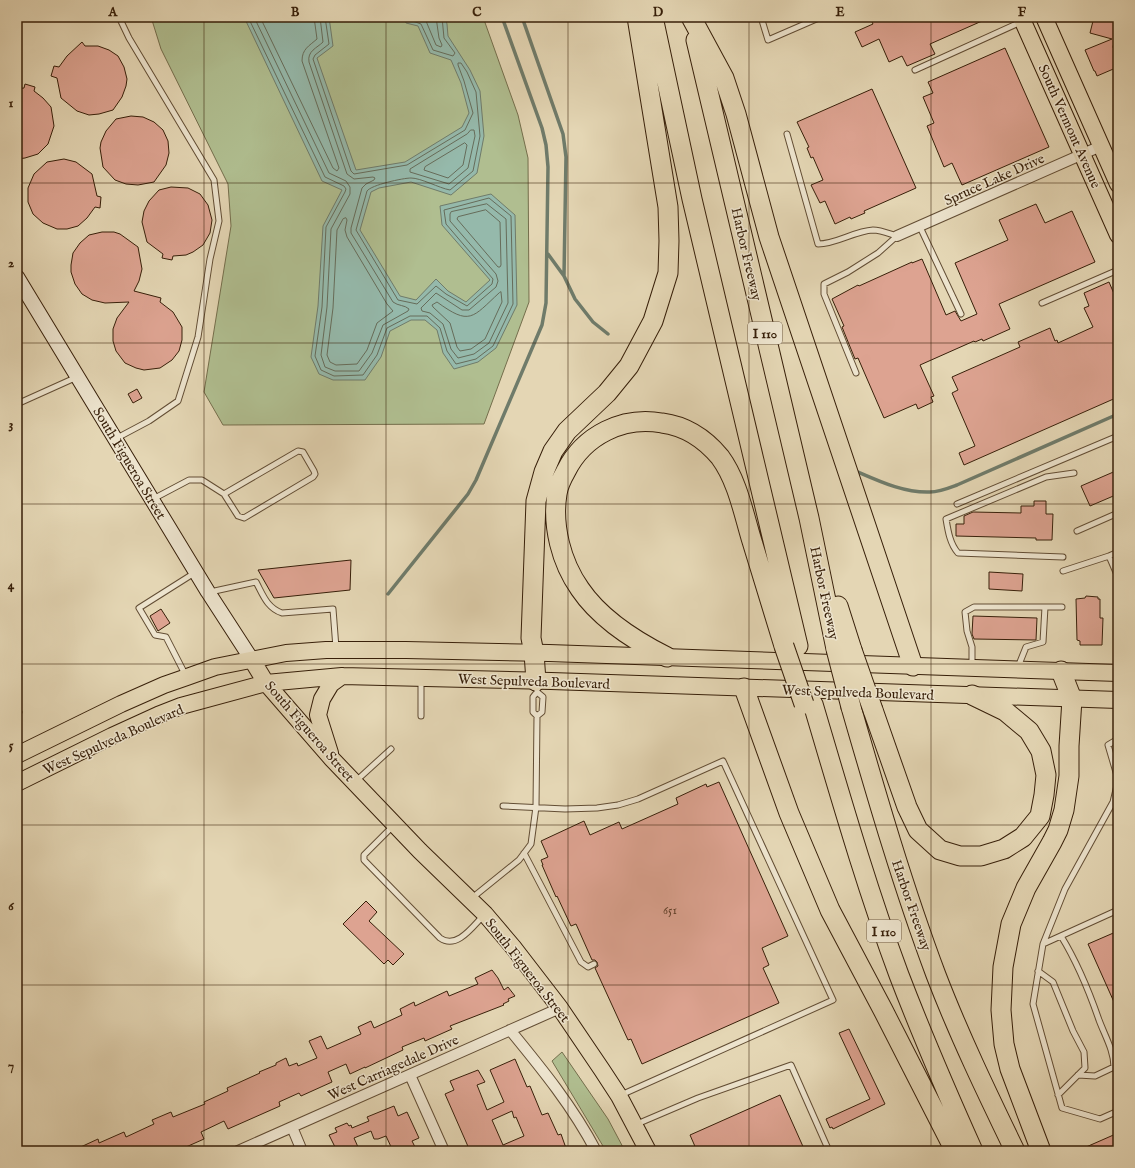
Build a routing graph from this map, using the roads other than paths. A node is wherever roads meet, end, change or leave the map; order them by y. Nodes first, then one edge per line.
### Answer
1 (119, 17) edge
2 (637, 17) edge
3 (653, 17) edge
4 (691, 17) edge
5 (761, 17) edge
6 (821, 17) edge
7 (1044, 17) edge
8 (1022, 19) edge
9 (915, 70) dead end
10 (787, 134) dead end
11 (1101, 146) junction
12 (1082, 154) junction
13 (1118, 184) edge
14 (920, 227) junction
15 (1118, 235) edge
16 (898, 236) junction
17 (1118, 270) edge
18 (17, 277) edge
19 (1042, 303) dead end
20 (962, 314) dead end
21 (856, 373) dead end
22 (78, 377) junction
23 (17, 404) edge
24 (1118, 436) edge
25 (115, 439) junction
26 (1074, 473) dead end
27 (224, 494) junction
28 (152, 500) junction
29 (957, 504) dead end
30 (1118, 513) edge
31 (1077, 531) dead end
32 (1118, 552) edge
33 (1109, 556) junction
34 (1063, 557) dead end
35 (196, 572) junction
36 (1063, 572) dead end
37 (1118, 577) edge
38 (208, 592) junction
39 (1045, 607) junction
40 (1062, 607) dead end
41 (791, 646) junction
42 (337, 649) junction
43 (844, 650) junction
44 (534, 653) junction
45 (667, 658) junction
46 (252, 660) junction
47 (913, 666) junction
48 (972, 668) junction
49 (1017, 670) junction
50 (1061, 671) junction
51 (1118, 673) edge
52 (342, 676) junction
53 (187, 677) junction
54 (421, 679) junction
55 (266, 683) junction
56 (537, 687) junction
57 (744, 688) junction
58 (972, 695) junction
59 (1072, 699) junction
60 (1118, 700) edge
61 (421, 716) dead end
62 (537, 716) junction
63 (1118, 739) edge
64 (391, 749) dead end
65 (17, 755) edge
66 (332, 759) junction
67 (1118, 780) edge
68 (17, 783) edge
69 (354, 783) junction
70 (503, 806) dead end
71 (536, 806) junction
72 (395, 824) junction
73 (524, 853) junction
74 (470, 900) junction
75 (1118, 910) edge
76 (485, 914) junction
77 (1061, 936) junction
78 (1043, 944) junction
79 (594, 964) dead end
80 (1038, 971) junction
81 (560, 1008) junction
82 (510, 1030) junction
83 (410, 1075) junction
84 (1078, 1075) junction
85 (1058, 1095) junction
86 (619, 1096) junction
87 (1118, 1111) edge
88 (634, 1125) junction
89 (292, 1127) junction
90 (238, 1151) edge
91 (302, 1151) edge
92 (444, 1151) edge
93 (596, 1151) edge
94 (648, 1151) edge
95 (829, 1151) edge
96 (955, 1151) edge
97 (973, 1151) edge
98 (1015, 1151) edge
99 (1041, 1151) edge

1 - 25 lane
2 - 44 highway
3 - 41 highway, I 110
4 - 43 highway, Harbor Freeway / I 110
4 - 47 highway
5 - 6 lane
7 - 11 main road, South Vermont Avenue
8 - 9 lane
8 - 12 main road, South Vermont Avenue
10 - 16 lane
11 - 12 street, Spruce Lake Drive
11 - 13 main road, South Vermont Avenue
12 - 14 street, Spruce Lake Drive
12 - 15 main road, South Vermont Avenue
14 - 16 street, Spruce Lake Drive
14 - 20 lane
16 - 21 lane
17 - 19 lane
18 - 22 main road, South Figueroa Street
22 - 23 lane
22 - 25 main road, South Figueroa Street
24 - 29 lane
25 - 28 main road, South Figueroa Street
26 - 34 lane
27 - 27 lane
27 - 28 lane
28 - 35 main road, South Figueroa Street
30 - 31 lane
32 - 33 lane
33 - 36 lane
33 - 37 lane
35 - 38 main road, South Figueroa Street
35 - 53 lane
38 - 42 lane
38 - 46 main road, South Figueroa Street
39 - 40 lane
39 - 48 lane
39 - 49 lane
41 - 45 highway
41 - 97 highway, I 110
42 - 44 main road, West Sepulveda Boulevard
42 - 46 main road, West Sepulveda Boulevard
43 - 58 highway, bridge
43 - 98 highway, Harbor Freeway / I 110, bridge
44 - 45 main road, West Sepulveda Boulevard
44 - 56 highway
45 - 47 main road, West Sepulveda Boulevard
46 - 53 main road, West Sepulveda Boulevard
46 - 55 main road, South Figueroa Street
47 - 48 main road, West Sepulveda Boulevard
48 - 49 main road, West Sepulveda Boulevard
49 - 50 main road, West Sepulveda Boulevard
50 - 51 main road, West Sepulveda Boulevard
50 - 59 highway
52 - 54 main road, West Sepulveda Boulevard
52 - 55 main road, West Sepulveda Boulevard
52 - 66 main road
53 - 65 main road, West Sepulveda Boulevard
54 - 56 main road, West Sepulveda Boulevard
54 - 61 lane
55 - 66 main road, South Figueroa Street
55 - 68 main road, West Sepulveda Boulevard
56 - 57 main road, West Sepulveda Boulevard
56 - 62 lane
56 - 62 lane
57 - 58 main road, West Sepulveda Boulevard
57 - 96 highway
58 - 59 main road, West Sepulveda Boulevard
59 - 60 main road, West Sepulveda Boulevard
59 - 99 highway
62 - 71 lane
63 - 67 lane
64 - 69 lane
66 - 69 main road, South Figueroa Street
67 - 78 lane
69 - 72 main road, South Figueroa Street
70 - 71 lane
71 - 73 lane
71 - 86 lane
72 - 74 main road, South Figueroa Street
72 - 76 lane
73 - 74 lane
73 - 79 lane
74 - 76 main road, South Figueroa Street
75 - 77 lane
76 - 81 main road, South Figueroa Street
77 - 78 lane
77 - 84 lane
78 - 80 lane
80 - 84 lane
80 - 85 lane
81 - 82 street, West Carriagedale Drive
81 - 86 main road, South Figueroa Street
82 - 83 street, West Carriagedale Drive
82 - 93 street
83 - 89 street, West Carriagedale Drive
83 - 92 street
84 - 85 lane
85 - 87 lane
86 - 88 main road, South Figueroa Street
88 - 94 main road, South Figueroa Street
88 - 95 lane
89 - 90 street, West Carriagedale Drive
89 - 91 street

